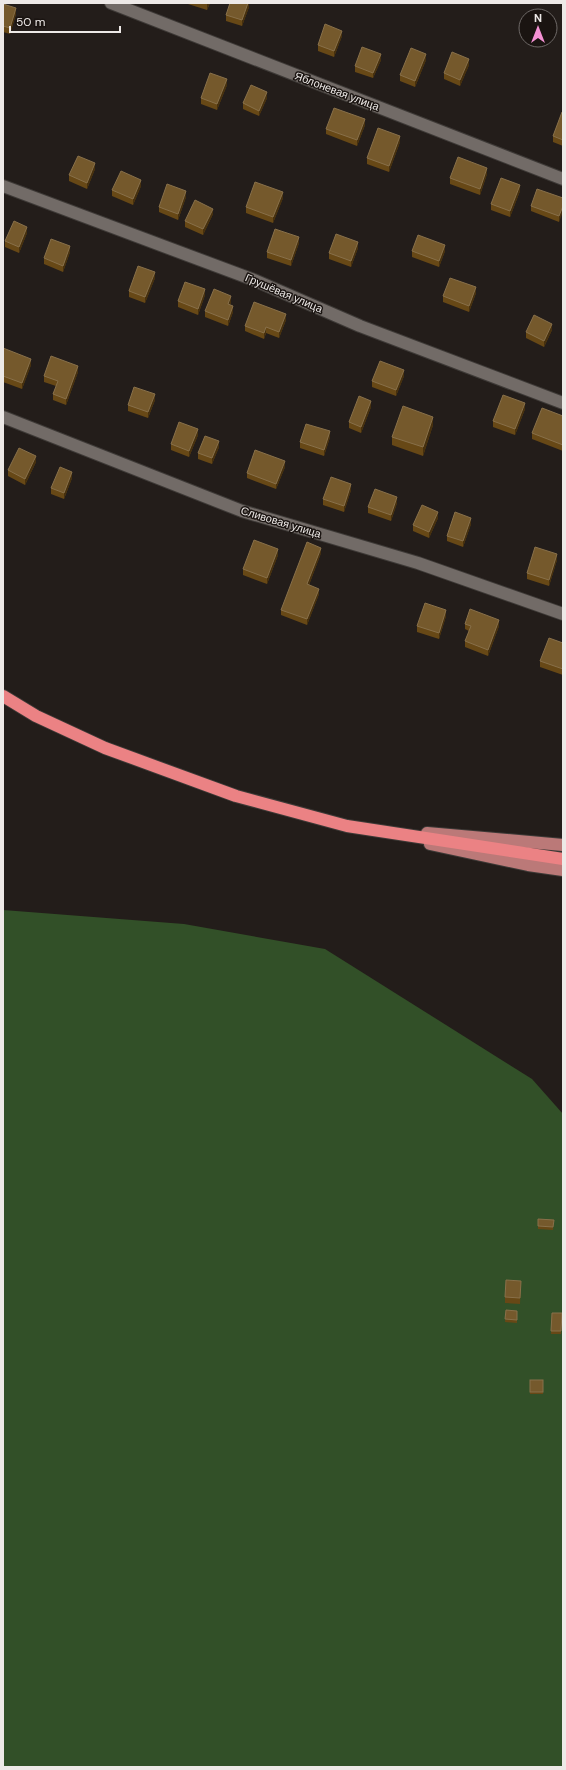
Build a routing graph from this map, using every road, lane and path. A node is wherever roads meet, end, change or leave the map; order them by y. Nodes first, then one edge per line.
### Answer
1 (111, 3) edge
2 (563, 179) edge
3 (3, 186) edge
4 (563, 402) edge
5 (3, 417) edge
6 (563, 614) edge
7 (3, 696) edge
8 (346, 826) junction
9 (563, 845) edge
10 (563, 859) edge
11 (563, 870) edge

1 - 2 street, Яблоневая улица
3 - 4 street, Грушёвая улица
5 - 6 street, Сливовая улица
7 - 8 highway
8 - 9 main road
8 - 10 highway
8 - 11 main road

